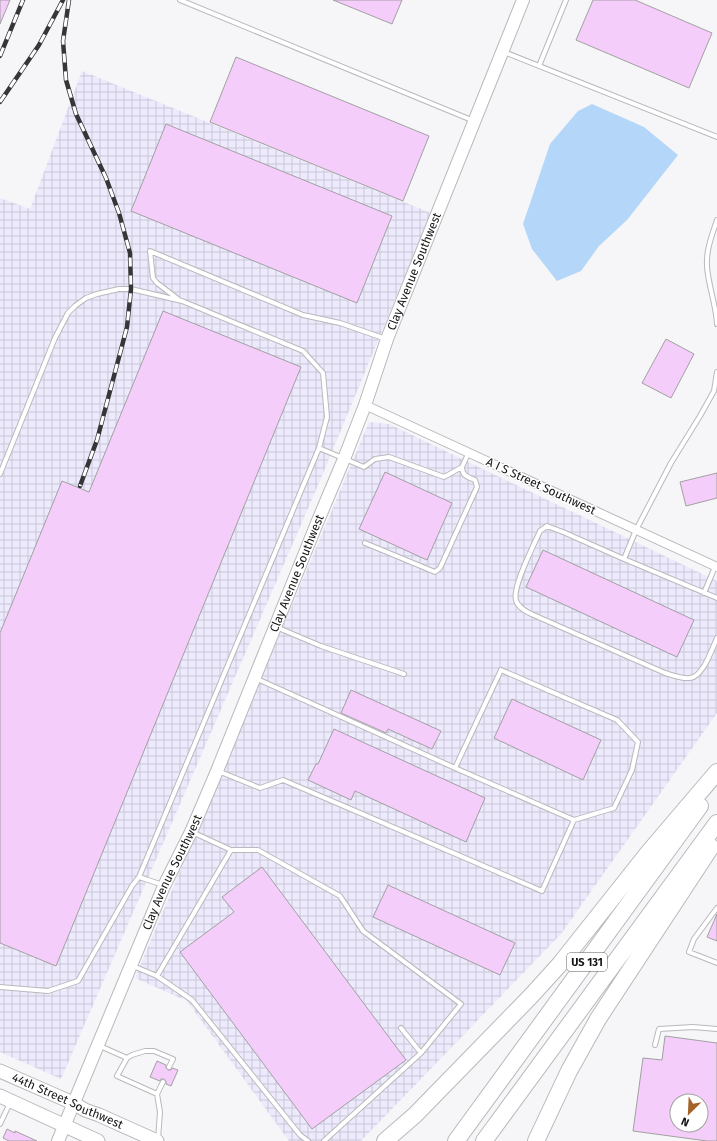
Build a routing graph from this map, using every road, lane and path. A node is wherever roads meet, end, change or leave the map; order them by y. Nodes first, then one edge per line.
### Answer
1 (180, 0) edge
2 (523, 0) edge
3 (566, 0) edge
4 (503, 51) junction
5 (539, 66) junction
6 (474, 121) junction
7 (717, 137) edge
8 (717, 220) edge
9 (182, 301) junction
10 (717, 324) edge
11 (387, 339) junction
12 (717, 372) edge
13 (365, 405) junction
14 (319, 448) junction
15 (469, 452) junction
16 (344, 459) junction
17 (462, 467) junction
18 (0, 474) edge
19 (636, 530) junction
20 (365, 543) dead end
21 (624, 559) junction
22 (716, 567) edge
23 (704, 593) junction
24 (717, 598) edge
25 (275, 627) junction
26 (717, 638) edge
27 (404, 674) dead end
28 (255, 678) junction
29 (455, 768) junction
30 (217, 771) junction
31 (717, 772) edge
32 (717, 782) edge
33 (574, 820) junction
34 (717, 822) edge
35 (191, 832) junction
36 (717, 838) edge
37 (231, 850) junction
38 (139, 877) junction
39 (164, 886) junction
40 (717, 908) edge
41 (717, 963) edge
42 (131, 965) junction
43 (157, 976) junction
44 (0, 987) edge
45 (401, 1028) dead end
46 (717, 1029) edge
47 (97, 1044) junction
48 (655, 1045) dead end
49 (421, 1053) junction
50 (127, 1058) junction
51 (169, 1067) dead end
52 (0, 1071) edge
53 (163, 1082) dead end
54 (157, 1094) junction
55 (5, 1098) edge
56 (73, 1103) junction
57 (415, 1115) junction
58 (0, 1124) edge
59 (64, 1125) junction
60 (58, 1141) edge
61 (98, 1141) edge
62 (158, 1141) edge
63 (308, 1141) edge
64 (324, 1141) edge
65 (385, 1141) edge
66 (394, 1141) edge
67 (456, 1141) edge
68 (484, 1141) edge
69 (536, 1141) edge

1 - 6 lane
2 - 4 street, Clay Avenue Southwest
3 - 5 lane
4 - 5 lane
4 - 6 street, Clay Avenue Southwest
5 - 7 lane
6 - 11 street, Clay Avenue Southwest
8 - 10 lane
9 - 11 lane
9 - 14 lane
9 - 18 lane
11 - 13 street, Clay Avenue Southwest
12 - 19 lane
13 - 15 street, A I S Street Southwest
13 - 16 street, Clay Avenue Southwest
14 - 16 lane
14 - 38 lane
15 - 17 lane
15 - 19 street, A I S Street Southwest
16 - 17 lane
16 - 25 street, Clay Avenue Southwest
17 - 20 lane
19 - 21 lane
19 - 22 street, A I S Street Southwest
21 - 23 lane
21 - 26 lane
22 - 23 lane
23 - 24 lane
25 - 27 lane
25 - 28 street, Clay Avenue Southwest
28 - 29 lane
28 - 30 street, Clay Avenue Southwest
29 - 33 lane
29 - 33 lane
30 - 33 lane
30 - 35 street, Clay Avenue Southwest
31 - 57 highway
32 - 67 highway, US 131
34 - 68 highway, US 131
35 - 37 lane
35 - 39 street, Clay Avenue Southwest
36 - 69 highway
37 - 43 lane
37 - 49 lane
38 - 39 lane
38 - 44 lane
39 - 42 street, Clay Avenue Southwest
40 - 41 lane
42 - 43 lane
42 - 47 street, Clay Avenue Southwest
43 - 63 lane
45 - 49 lane
46 - 48 lane
47 - 50 lane
47 - 56 street, Clay Avenue Southwest
49 - 64 lane
50 - 51 lane
50 - 54 lane
52 - 56 main road, 44th Street Southwest
53 - 54 lane
54 - 62 lane
55 - 58 lane
55 - 59 main road, 44th Street Southwest
56 - 59 street, Clay Avenue Southwest
56 - 62 main road, 44th Street Southwest
57 - 65 highway
57 - 66 highway
59 - 60 street, Clay Avenue Southwest
59 - 61 main road, 44th Street Southwest

